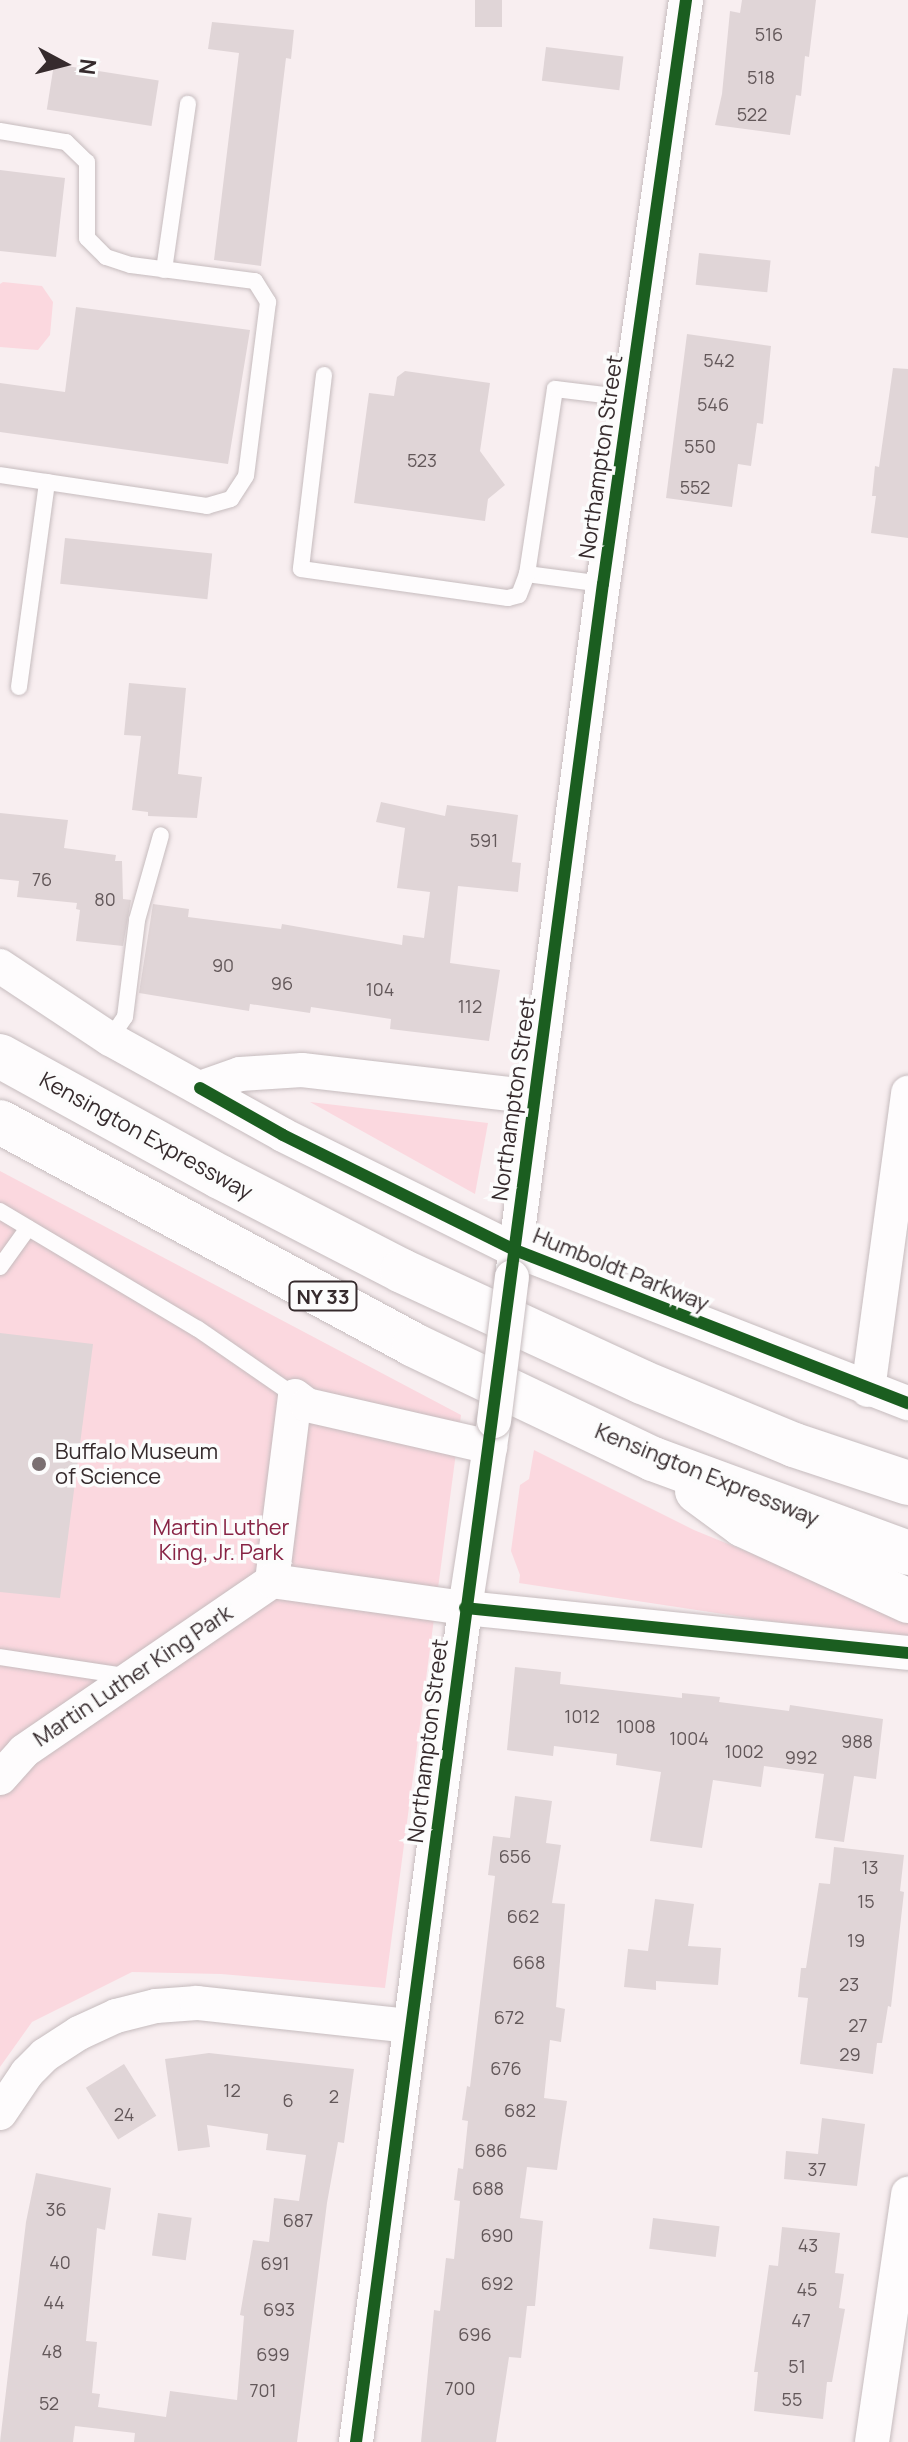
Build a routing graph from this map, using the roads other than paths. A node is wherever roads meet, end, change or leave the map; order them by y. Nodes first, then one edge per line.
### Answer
1 (686, 0) edge
2 (188, 104) dead end
3 (0, 131) edge
4 (164, 270) junction
5 (324, 375) dead end
6 (629, 398) junction
7 (0, 475) edge
8 (47, 482) junction
9 (527, 574) junction
10 (603, 584) junction
11 (19, 687) dead end
12 (161, 835) dead end
13 (0, 966) edge
14 (110, 1039) junction
15 (0, 1056) edge
16 (200, 1088) junction
17 (908, 1093) edge
18 (534, 1097) junction
19 (0, 1122) edge
20 (0, 1211) edge
21 (28, 1228) junction
22 (514, 1264) junction
23 (0, 1267) edge
24 (868, 1390) junction
25 (295, 1396) junction
26 (908, 1403) edge
27 (492, 1434) junction
28 (653, 1459) junction
29 (908, 1483) edge
30 (908, 1553) edge
31 (272, 1581) junction
32 (908, 1601) edge
33 (465, 1608) junction
34 (908, 1653) edge
35 (0, 1657) edge
36 (131, 1677) junction
37 (0, 1778) edge
38 (410, 2026) junction
39 (0, 2113) edge
40 (908, 2194) edge
41 (356, 2442) edge
42 (872, 2442) edge

1 - 6 street, Northampton Street
2 - 4 lane
3 - 4 lane
4 - 8 lane
5 - 9 lane
6 - 9 lane
6 - 10 street, Northampton Street
7 - 8 lane
8 - 11 lane
9 - 10 lane
10 - 18 street, Northampton Street
12 - 14 lane
13 - 14 street, Humboldt Parkway
14 - 16 street, Humboldt Parkway
15 - 29 highway, Kensington Expressway / NY 33
16 - 18 street
16 - 22 street, Humboldt Parkway
17 - 24 street
18 - 22 street, Northampton Street
19 - 28 highway, Kensington Expressway / NY 33
20 - 21 lane
21 - 23 lane
21 - 25 lane
22 - 24 street, Humboldt Parkway
22 - 27 street, Northampton Street, bridge
24 - 26 street, Humboldt Parkway
25 - 27 street
25 - 31 street
27 - 33 street, Northampton Street
28 - 30 highway, Kensington Expressway / NY 33
28 - 32 highway
31 - 33 street
31 - 36 street, Martin Luther King Park
33 - 34 street
33 - 38 street, Northampton Street
35 - 36 lane
36 - 37 street, Martin Luther King Park
38 - 39 street
38 - 41 street, Northampton Street
40 - 42 street

